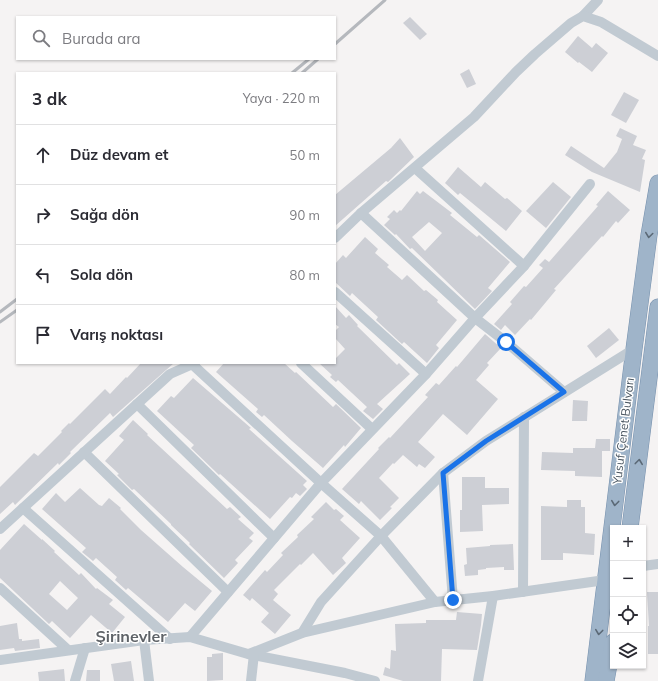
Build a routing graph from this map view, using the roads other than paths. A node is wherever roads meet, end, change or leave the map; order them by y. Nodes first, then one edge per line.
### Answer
1 (598, 0) edge
2 (582, 16) junction
3 (658, 56) edge
4 (415, 168) junction
5 (658, 182) edge
6 (590, 184) dead end
7 (361, 213) junction
8 (336, 237) edge
9 (524, 266) junction
10 (336, 293) edge
11 (658, 307) edge
12 (475, 318) junction
13 (657, 324) edge
14 (634, 349) junction
15 (194, 364) edge
16 (302, 364) edge
17 (426, 374) junction
18 (564, 392) junction
19 (137, 404) junction
20 (524, 417) junction
21 (372, 430) junction
22 (84, 452) junction
23 (443, 473) junction
24 (321, 483) junction
25 (23, 508) junction
26 (630, 525) edge
27 (0, 529) edge
28 (381, 536) junction
29 (274, 538) junction
30 (658, 564) edge
31 (646, 566) edge
32 (609, 578) edge
33 (0, 588) edge
34 (228, 592) junction
35 (523, 592) junction
36 (493, 596) junction
37 (453, 600) junction
38 (435, 602) junction
39 (302, 633) junction
40 (170, 638) junction
41 (190, 638) junction
42 (144, 640) junction
43 (85, 648) junction
44 (68, 650) junction
45 (251, 654) junction
46 (610, 659) edge
47 (0, 660) edge
48 (75, 681) edge
49 (149, 681) edge
50 (251, 681) edge
51 (375, 681) edge
52 (478, 681) edge
53 (593, 681) edge
54 (606, 681) edge

1 - 2 street
2 - 3 street
2 - 4 street
4 - 7 street
4 - 9 street
5 -> 14 highway, Yusuf Çenet Bulvarı
6 - 9 street
7 - 8 street
7 - 12 street
9 - 12 street
10 - 17 street
11 - 13 highway, Yusuf Çenet Bulvarı
12 - 17 street
12 - 18 street
26 -> 13 highway, Yusuf Çenet Bulvarı
14 - 18 street
14 -> 32 highway, Yusuf Çenet Bulvarı
15 - 19 street
15 - 24 street
16 - 21 street
17 - 21 street
18 - 20 street
19 - 22 street
19 - 29 street
20 - 23 street
20 - 35 street
21 - 24 street
22 - 25 street
22 - 34 street
23 - 28 street
23 - 37 street
24 - 28 street
24 - 29 street
25 - 27 street
25 - 40 street
28 - 38 street
28 - 39 street
29 - 34 street
30 - 31 street
32 - 35 street
32 -> 53 highway, Yusuf Çenet Bulvarı
33 - 44 street
34 - 41 street
35 - 36 street
36 - 37 street
36 - 52 street
37 - 38 street
38 - 39 street
39 - 45 street
40 - 41 street
40 - 42 street
41 - 45 street
42 - 43 street
42 - 49 street
43 - 44 street
43 - 48 street
44 - 47 street
45 - 50 street
45 - 51 street
46 - 54 highway

